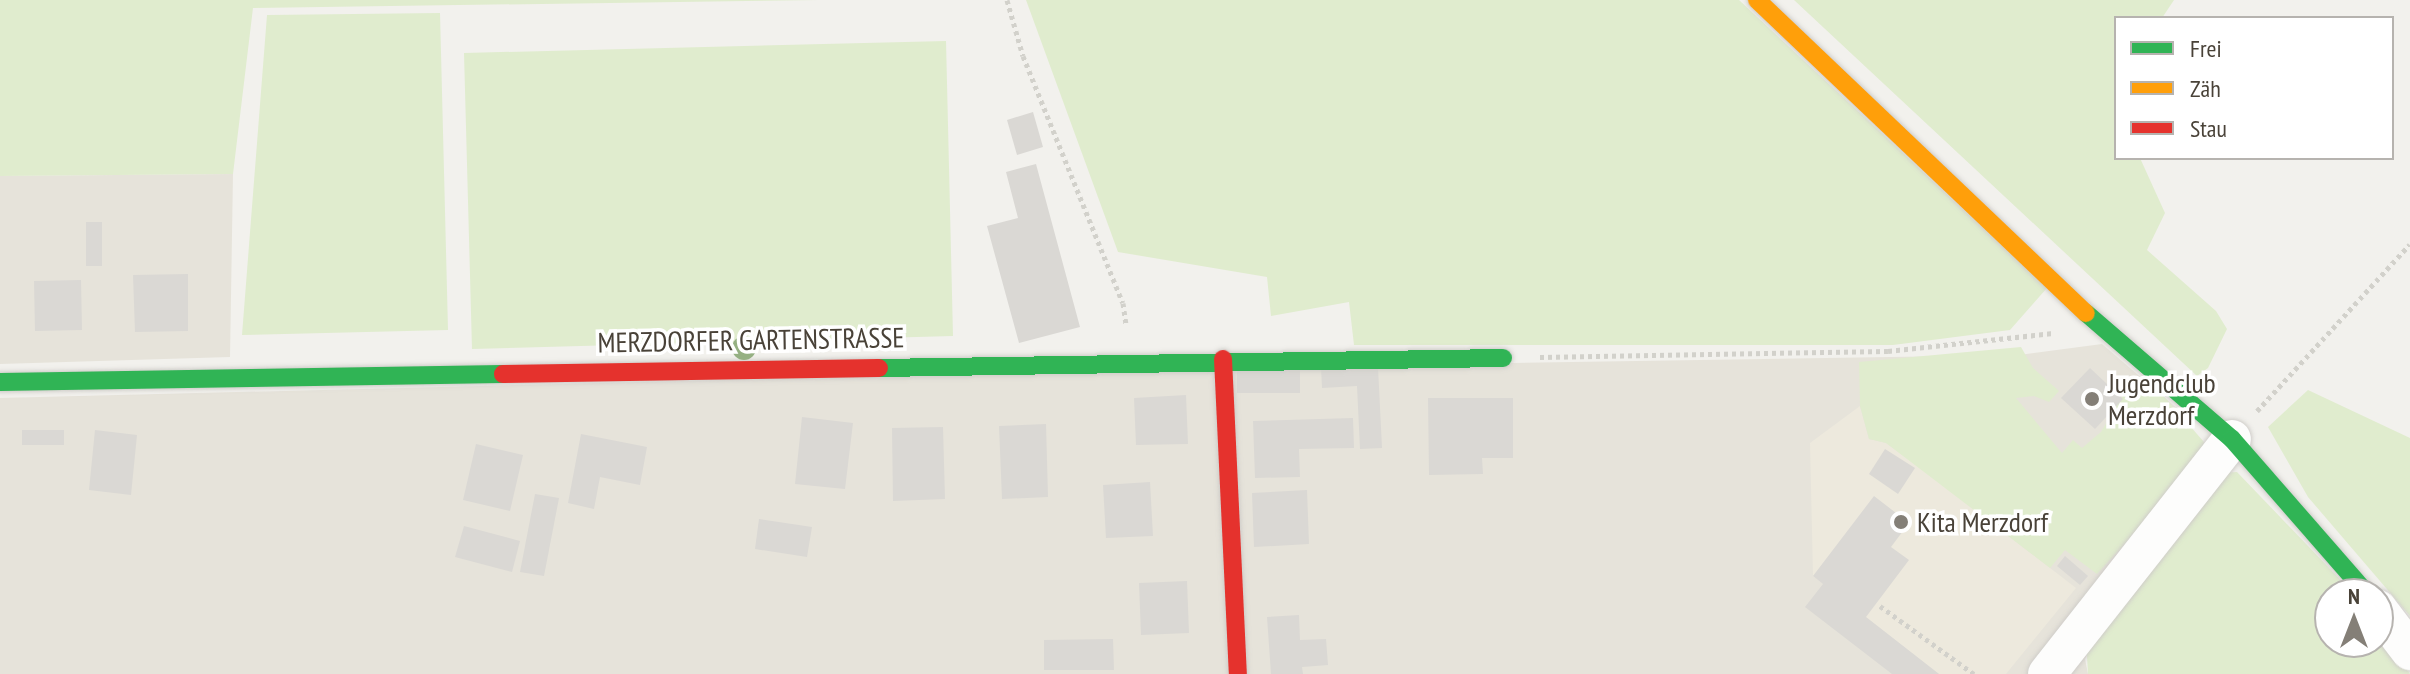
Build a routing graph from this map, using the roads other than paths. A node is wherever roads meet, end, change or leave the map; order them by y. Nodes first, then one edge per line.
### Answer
1 (1757, 0) edge
2 (1503, 358) road end
3 (1223, 359) junction
4 (0, 382) edge
5 (2232, 439) junction
6 (2353, 578) edge
7 (2394, 630) edge
8 (2410, 651) edge
9 (1238, 674) edge
10 (2047, 674) edge

1 - 5 street
2 - 3 street, MERZDORFER GARTENSTRASSE
3 - 4 street, MERZDORFER GARTENSTRASSE
3 - 9 street
5 - 6 street
5 - 10 street
7 - 8 street

